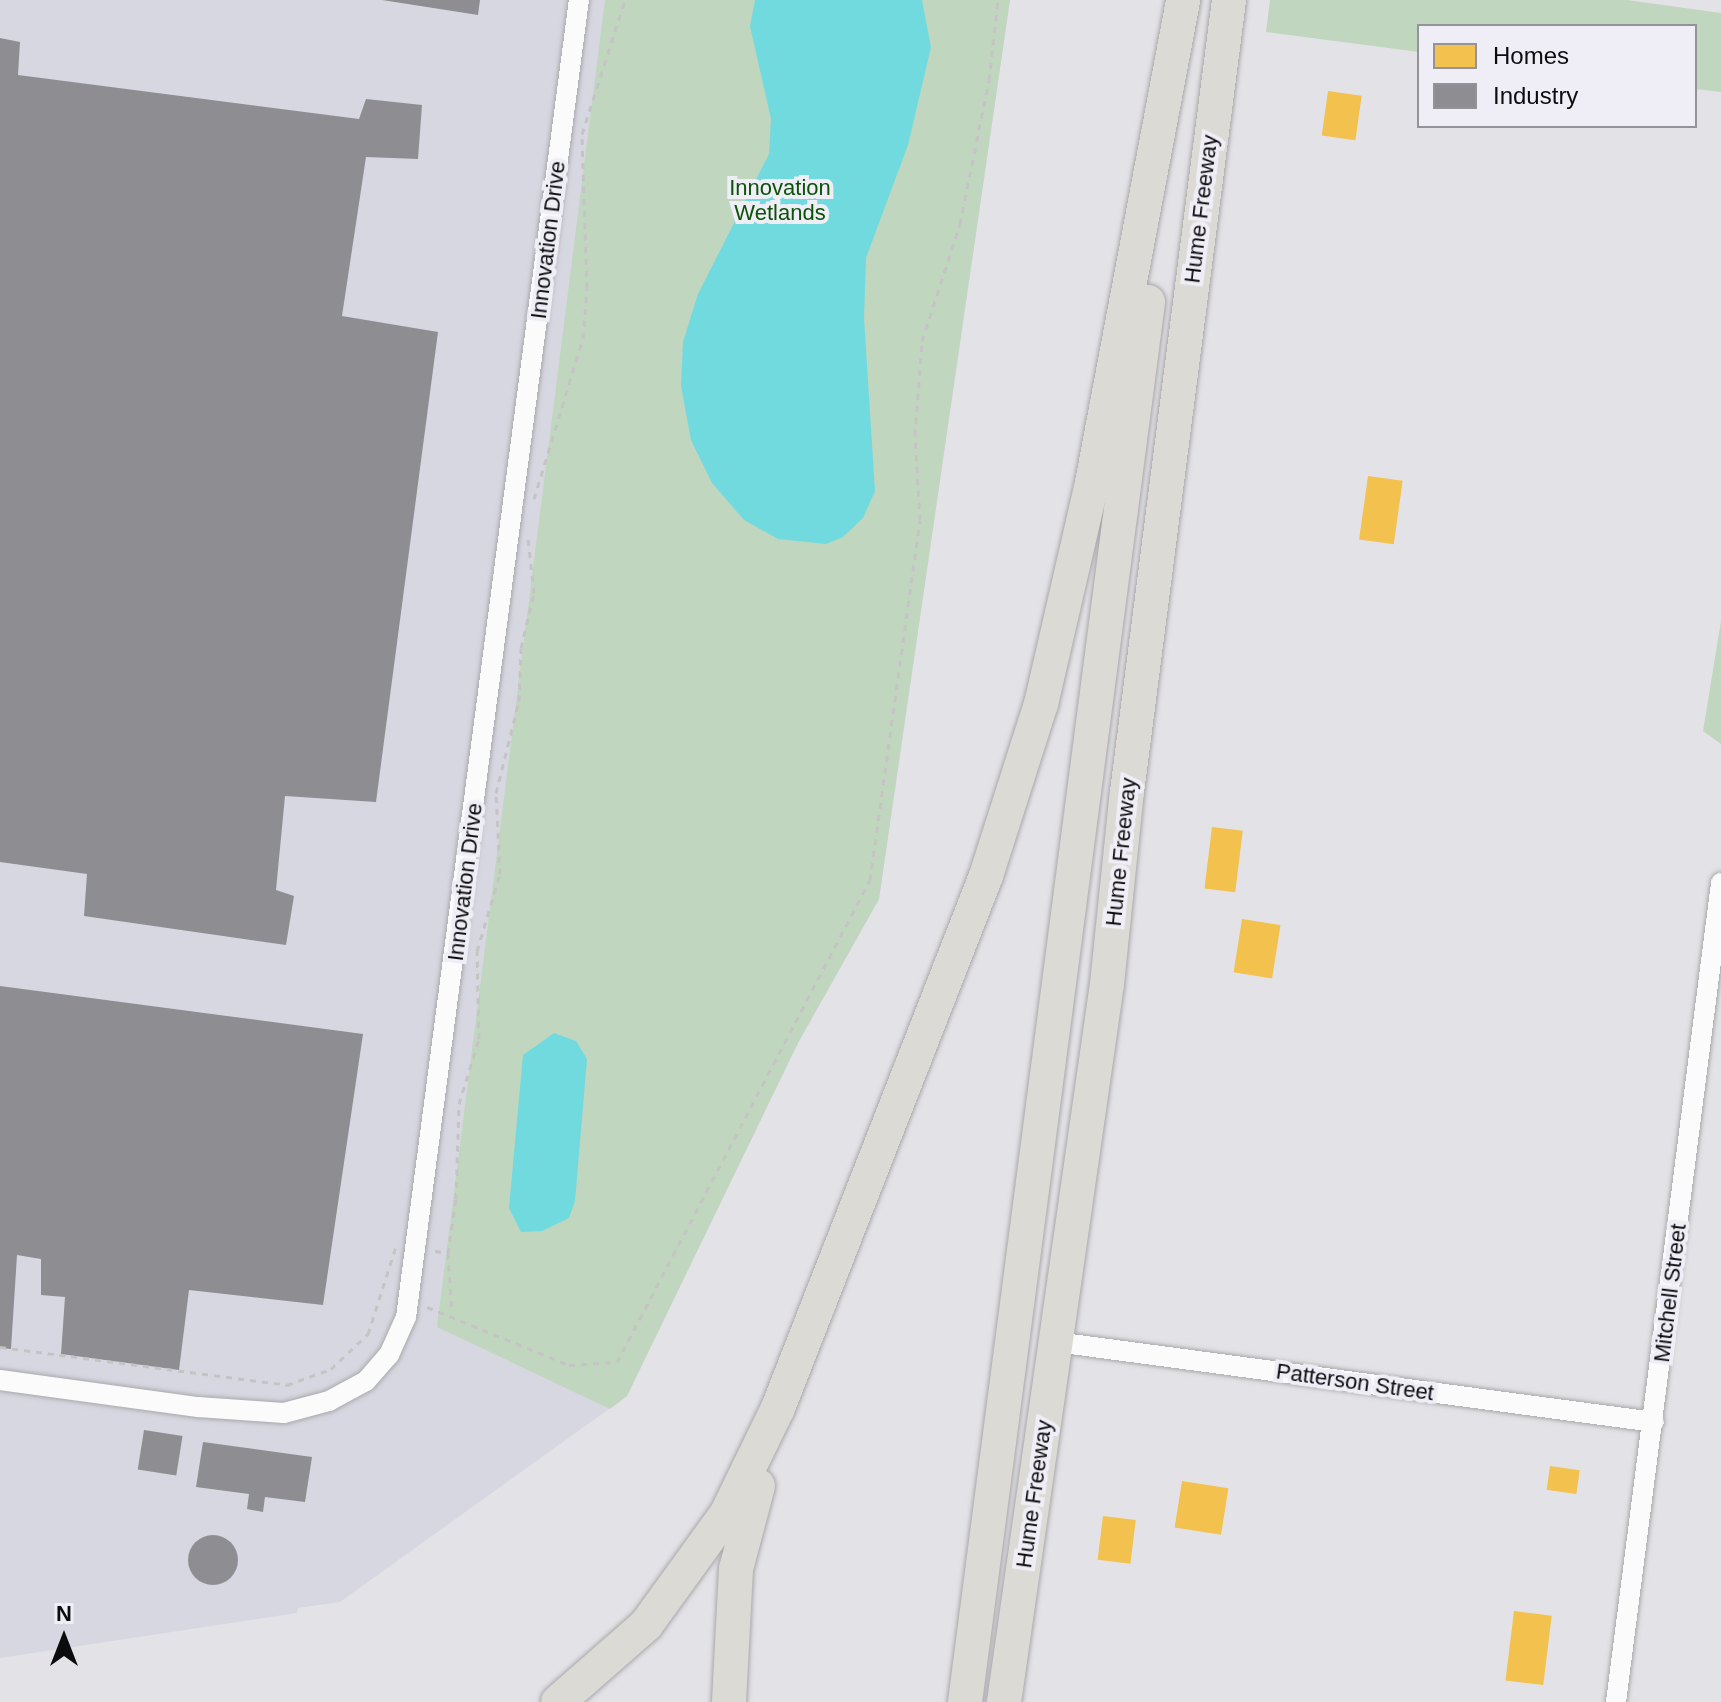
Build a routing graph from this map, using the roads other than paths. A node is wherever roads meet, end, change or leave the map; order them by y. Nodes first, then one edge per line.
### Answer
1 (579, 0) edge
2 (1185, 0) edge
3 (1229, 0) edge
4 (1721, 883) edge
5 (1056, 1342) junction
6 (0, 1380) edge
7 (778, 1408) junction
8 (1654, 1422) junction
9 (558, 1702) edge
10 (729, 1702) edge
11 (965, 1702) edge
12 (1004, 1702) edge
13 (1616, 1702) edge

1 - 6 street, Innovation Drive
2 - 7 highway
2 - 11 highway, Hume Freeway
3 - 5 highway, Hume Freeway
4 - 8 street, Mitchell Street
5 - 8 street, Patterson Street
5 - 12 highway, Hume Freeway
7 - 9 highway
7 - 10 highway
8 - 13 street, Mitchell Street

